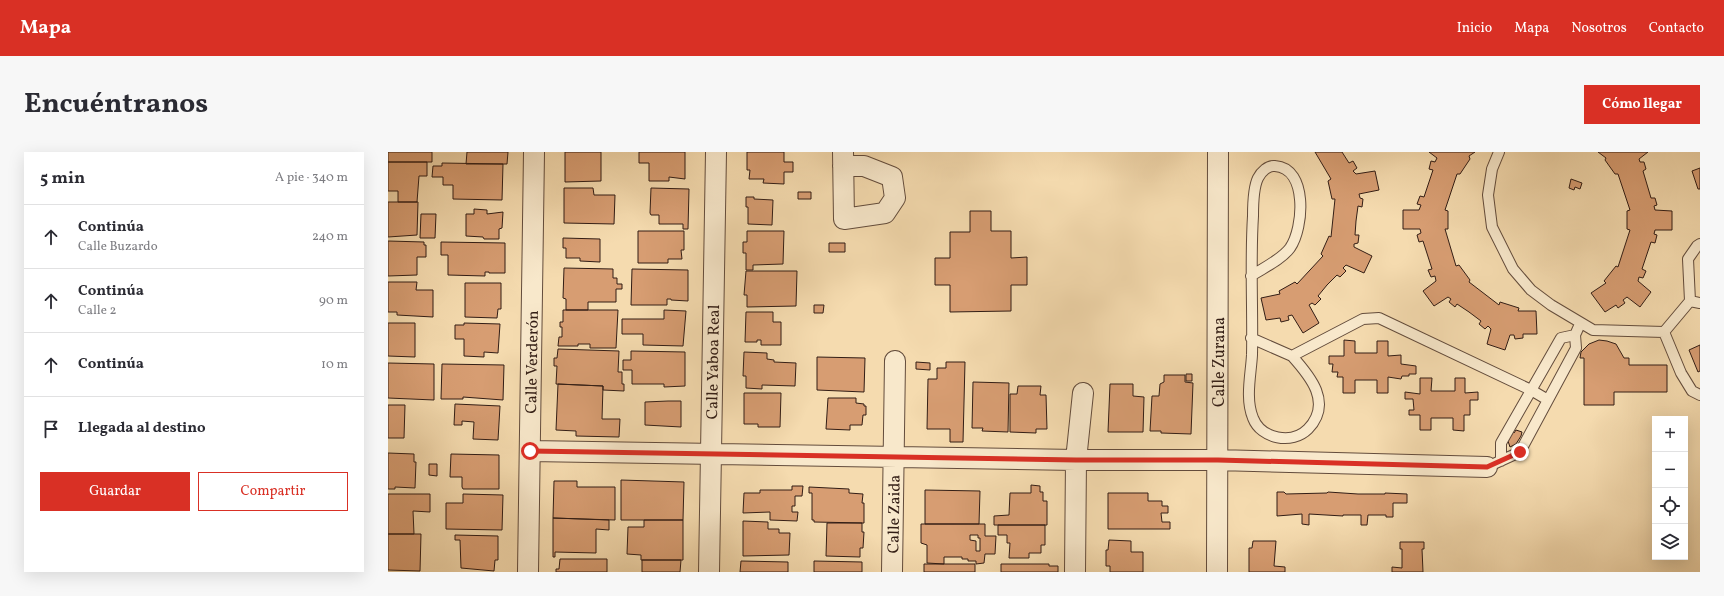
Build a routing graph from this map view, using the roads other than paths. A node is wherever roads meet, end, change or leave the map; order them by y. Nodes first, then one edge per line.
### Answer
1 (534, 152) edge
2 (716, 152) edge
3 (1218, 152) edge
4 (1499, 152) edge
5 (1700, 244) edge
6 (1251, 276) junction
7 (1695, 302) edge
8 (1580, 324) junction
9 (1664, 332) junction
10 (1575, 335) junction
11 (1252, 338) junction
12 (1292, 356) junction
13 (895, 361) dead end
14 (1531, 390) junction
15 (1083, 393) dead end
16 (1700, 395) edge
17 (1548, 400) junction
18 (530, 451) junction
19 (711, 455) junction
20 (894, 457) junction
21 (1076, 460) junction
22 (1218, 460) junction
23 (1494, 464) junction
24 (528, 572) edge
25 (709, 572) edge
26 (892, 572) edge
27 (1075, 572) edge
28 (1217, 572) edge

1 - 18 street, Calle Verderón
2 - 19 street, Calle Yaboa Real
3 - 22 street, Calle Zurana
4 - 8 lane
5 - 7 lane
6 - 6 lane
6 - 11 lane
7 - 9 lane
8 - 9 lane
8 - 10 lane
9 - 16 lane
10 - 14 lane
10 - 17 lane
11 - 12 lane
11 - 12 lane
12 - 14 lane
13 - 20 street, Calle Zaida
14 - 17 lane
14 - 23 lane
15 - 21 street
17 - 23 lane
18 - 19 street
18 - 24 street, Calle Verderón
19 - 20 street
19 - 25 street, Calle Yaboa Real
20 - 21 street
20 - 26 street, Calle Zaida
21 - 22 street
21 - 27 street
22 - 23 street
22 - 28 street, Calle Zurana

